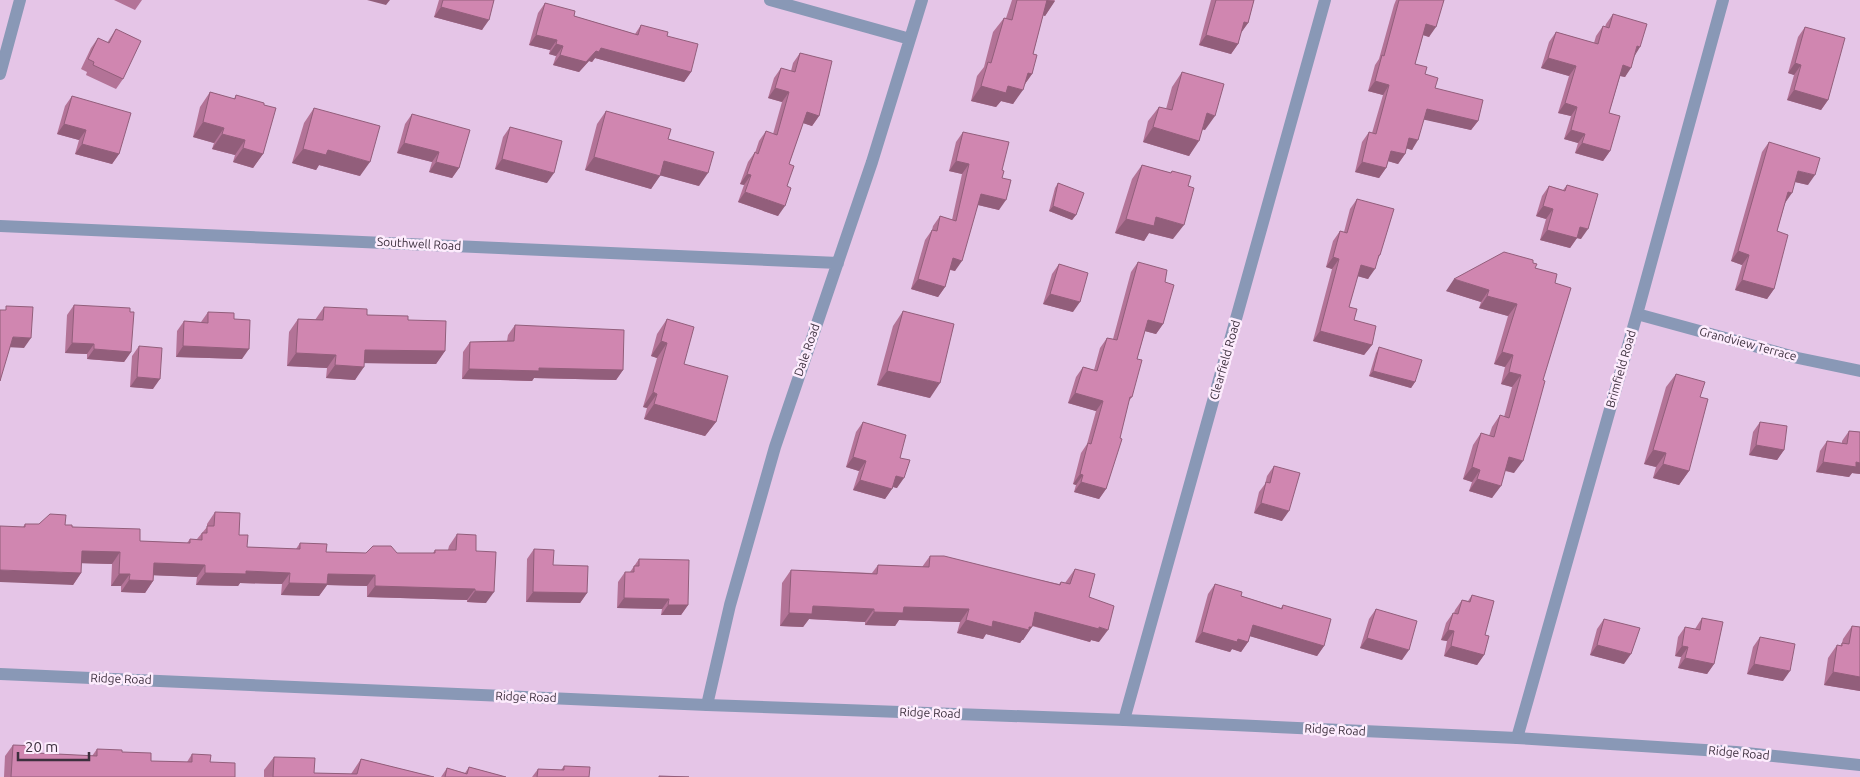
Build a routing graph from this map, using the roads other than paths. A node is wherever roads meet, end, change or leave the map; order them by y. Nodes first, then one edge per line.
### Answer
1 (20, 0) edge
2 (770, 0) edge
3 (922, 0) edge
4 (1325, 0) edge
5 (1723, 0) edge
6 (910, 39) junction
7 (0, 74) edge
8 (0, 226) edge
9 (838, 263) junction
10 (1637, 314) junction
11 (1860, 371) edge
12 (0, 674) edge
13 (707, 705) junction
14 (1124, 720) junction
15 (1517, 738) junction
16 (1860, 765) edge

1 - 7 street
2 - 6 street
3 - 6 street, Dale Road
4 - 14 street, Clearfield Road
5 - 10 street, Brimfield Road
6 - 9 street, Dale Road
8 - 9 street, Southwell Road
9 - 13 street, Dale Road
10 - 11 street, Grandview Terrace
10 - 15 street, Brimfield Road
12 - 13 street, Ridge Road
13 - 14 street, Ridge Road
14 - 15 street, Ridge Road
15 - 16 street, Ridge Road

